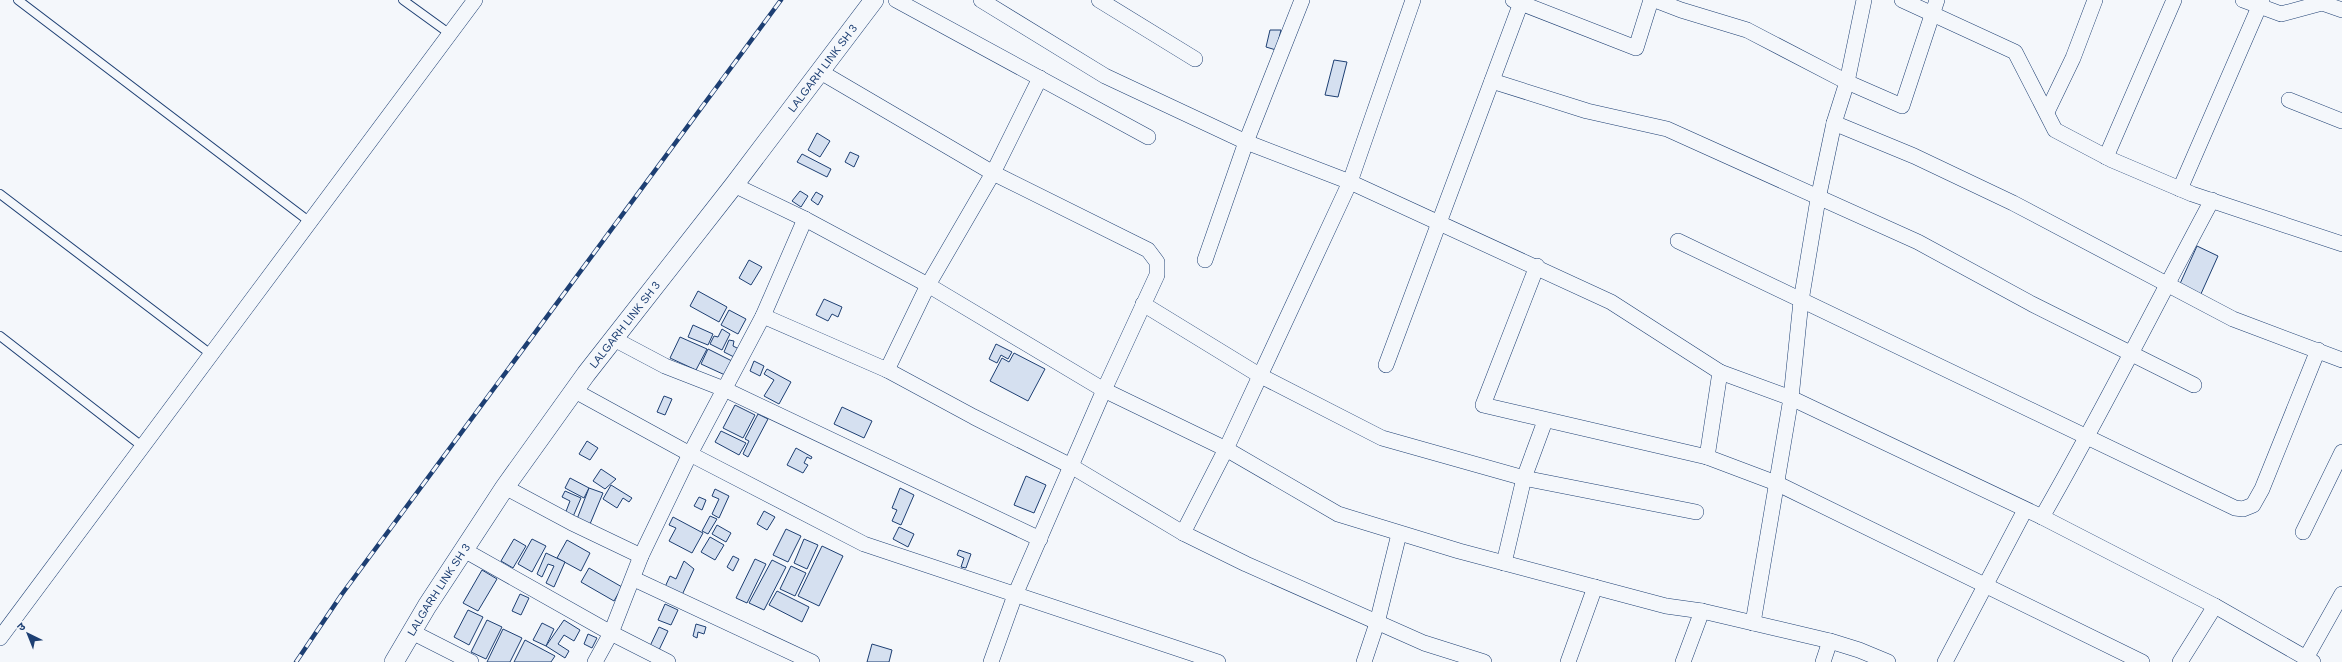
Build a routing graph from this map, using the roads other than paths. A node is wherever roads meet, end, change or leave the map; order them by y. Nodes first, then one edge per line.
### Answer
1 (18, 0) edge
2 (403, 0) edge
3 (475, 0) edge
4 (874, 0) edge
5 (896, 0) edge
6 (981, 0) edge
7 (1099, 0) edge
8 (1302, 0) edge
9 (1412, 0) edge
10 (1651, 0) edge
11 (1655, 0) edge
12 (1864, 0) edge
13 (1902, 0) edge
14 (2095, 0) edge
15 (2174, 0) edge
16 (2243, 0) edge
17 (1519, 1) edge
18 (2261, 3) edge
19 (1935, 6) edge
20 (2342, 10) edge
21 (450, 34) junction
22 (1195, 59) dead end
23 (819, 71) junction
24 (1040, 78) junction
25 (1492, 81) junction
26 (1848, 82) junction
27 (2289, 100) dead end
28 (2047, 112) junction
29 (2342, 120) edge
30 (1834, 123) junction
31 (1148, 137) dead end
32 (1246, 142) junction
33 (2106, 157) junction
34 (992, 173) junction
35 (1350, 182) junction
36 (734, 185) junction
37 (2180, 189) junction
38 (0, 194) edge
39 (1818, 199) junction
40 (2212, 200) junction
41 (805, 219) junction
42 (1438, 221) junction
43 (310, 222) junction
44 (1678, 241) dead end
45 (2342, 244) edge
46 (1205, 260) dead end
47 (1537, 266) junction
48 (928, 285) junction
49 (2166, 285) junction
50 (1801, 301) junction
51 (1143, 304) junction
52 (763, 316) junction
53 (0, 336) edge
54 (614, 339) junction
55 (2318, 350) junction
56 (2130, 352) junction
57 (212, 355) junction
58 (2342, 360) edge
59 (1386, 365) dead end
60 (887, 370) junction
61 (1720, 372) junction
62 (1259, 375) junction
63 (2194, 385) dead end
64 (724, 389) junction
65 (1104, 390) junction
66 (575, 391) junction
67 (1791, 398) junction
68 (1545, 421) junction
69 (2088, 438) junction
70 (143, 447) junction
71 (1226, 449) junction
72 (2342, 452) edge
73 (690, 454) junction
74 (1707, 457) junction
75 (1071, 466) junction
76 (1524, 478) junction
77 (1776, 483) junction
78 (505, 487) junction
79 (2025, 510) junction
80 (1696, 512) dead end
81 (2042, 517) junction
82 (2303, 532) dead end
83 (1183, 533) junction
84 (1399, 534) junction
85 (1040, 539) junction
86 (464, 550) junction
87 (641, 556) junction
88 (1504, 563) junction
89 (634, 579) junction
90 (1986, 584) junction
91 (1595, 587) junction
92 (2342, 594) edge
93 (1015, 595) junction
94 (2215, 606) junction
95 (1702, 610) junction
96 (1377, 622) junction
97 (1753, 623) junction
98 (412, 632) junction
99 (611, 633) junction
100 (0, 638) edge
101 (1830, 641) junction
102 (2310, 660) edge
103 (394, 662) edge
104 (471, 662) edge
105 (595, 662) edge
106 (668, 662) edge
107 (812, 662) edge
108 (991, 662) edge
109 (1218, 662) edge
110 (1364, 662) edge
111 (1484, 662) edge
112 (1568, 662) edge
113 (1683, 662) edge
114 (1823, 662) edge
115 (1888, 662) edge
116 (1944, 662) edge
117 (2142, 662) edge
118 (2180, 662) edge

1 - 43 lane
2 - 21 lane
3 - 21 street
4 - 23 street, LALGARH LINK SH 3
5 - 24 street
6 - 32 street
7 - 22 street
8 - 32 street
9 - 35 street
10 - 17 street
11 - 26 street
12 - 26 street
13 - 19 street
14 - 28 street
15 - 33 street
16 - 18 street
17 - 25 street
18 - 20 street
18 - 37 street
19 - 26 street
19 - 28 street
21 - 43 street
23 - 34 street
23 - 36 street, LALGARH LINK SH 3
24 - 31 street
24 - 34 street
25 - 39 street
25 - 42 street
26 - 30 street
27 - 29 street
28 - 33 street
30 - 39 street
30 - 49 street
32 - 35 street
32 - 46 street
33 - 37 street
34 - 48 street
34 - 51 street
35 - 42 street
35 - 62 street
36 - 41 street
36 - 54 street, LALGARH LINK SH 3
37 - 40 street
38 - 57 lane
39 - 50 street
39 - 56 street
40 - 45 street
40 - 49 street
41 - 48 street
41 - 52 street
42 - 47 street
42 - 59 street
43 - 57 street
44 - 50 street
47 - 61 street
47 - 68 street
48 - 60 street
48 - 65 street
49 - 55 street
49 - 56 street
50 - 67 street
50 - 69 street
51 - 62 street
51 - 65 street
52 - 60 street
52 - 64 street
53 - 70 lane
54 - 64 street
54 - 66 street, LALGARH LINK SH 3
55 - 58 street
55 - 69 street
56 - 63 street
56 - 69 street
57 - 70 street
60 - 75 street
61 - 67 street
61 - 74 street
62 - 71 street
62 - 76 street
64 - 73 street
64 - 85 street
65 - 71 street
65 - 75 street
66 - 73 street
66 - 78 street, LALGARH LINK SH 3
67 - 77 street
67 - 79 street
68 - 74 street
68 - 76 street
69 - 81 street
70 - 100 street
71 - 83 street
71 - 84 street
72 - 82 street
73 - 87 street
73 - 93 street
74 - 77 street
75 - 83 street
75 - 85 street
76 - 80 street
76 - 88 street
77 - 90 street
77 - 97 street
78 - 86 street, LALGARH LINK SH 3
78 - 87 street
79 - 81 street
79 - 90 street
81 - 94 street
83 - 96 street
84 - 88 street
84 - 96 street
85 - 93 street
86 - 98 street, LALGARH LINK SH 3
86 - 99 street
87 - 89 street
88 - 91 street
89 - 99 street
89 - 107 street
90 - 116 street
90 - 117 street
91 - 95 street
91 - 112 street
92 - 102 street
93 - 108 street
93 - 109 street
94 - 102 street
94 - 118 street
95 - 97 street
95 - 113 street
96 - 110 street
96 - 111 street
97 - 101 street
98 - 103 street, LALGARH LINK SH 3
98 - 104 street
99 - 105 street
99 - 106 street
101 - 114 street
101 - 115 street

